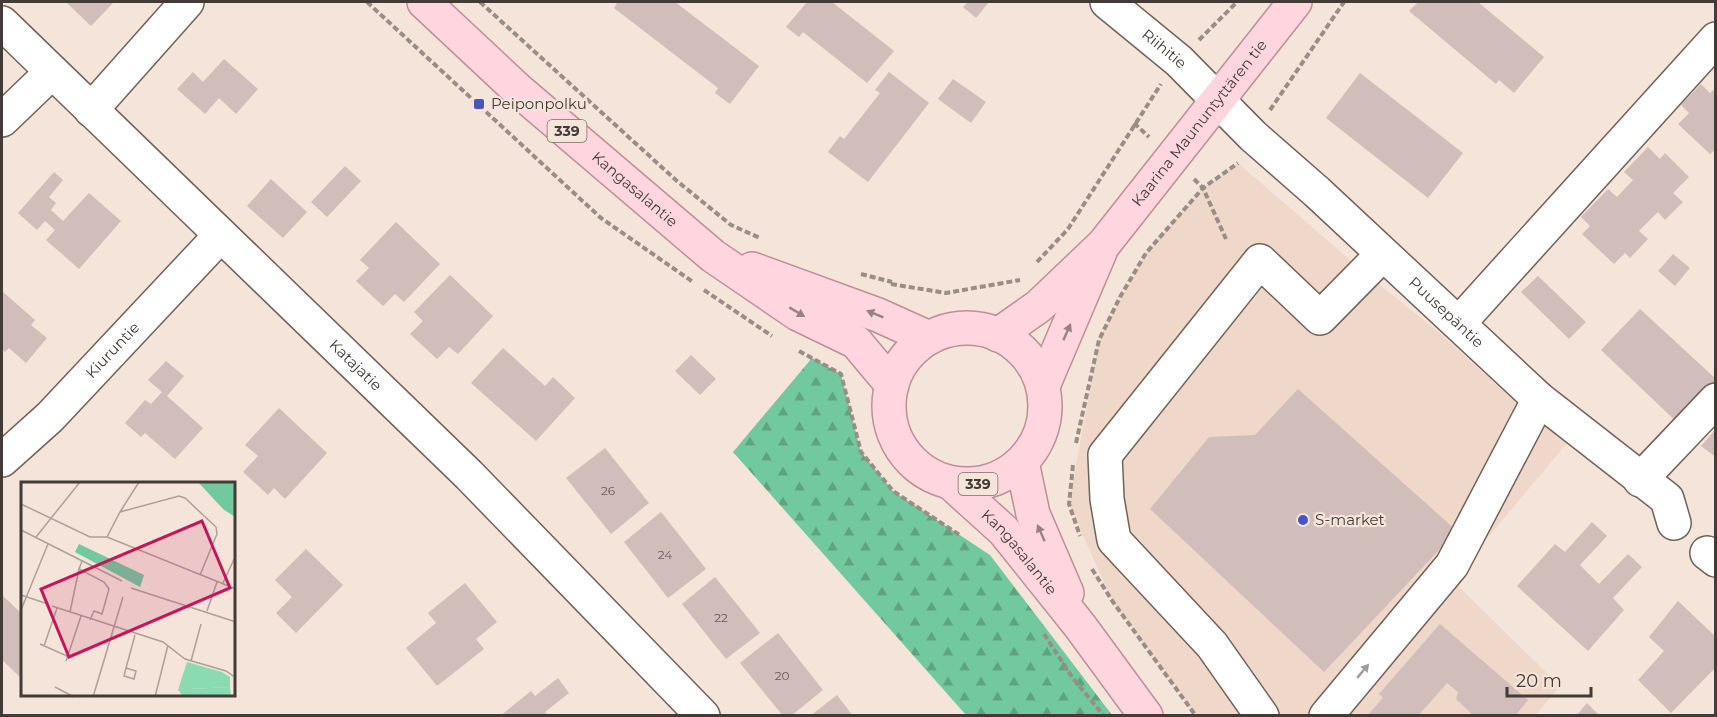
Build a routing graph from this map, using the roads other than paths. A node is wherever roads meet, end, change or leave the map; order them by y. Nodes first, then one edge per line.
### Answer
1 (187, 2) edge
2 (424, 2) edge
3 (1107, 2) edge
4 (1295, 2) edge
5 (2, 23) edge
6 (1716, 39) edge
7 (52, 72) junction
8 (1216, 101) junction
9 (91, 110) junction
10 (2, 120) edge
11 (220, 236) junction
12 (1104, 244) junction
13 (1383, 254) junction
14 (713, 256) junction
15 (1459, 323) junction
16 (998, 334) junction
17 (929, 338) junction
18 (892, 385) junction
19 (1043, 386) junction
20 (1539, 399) junction
21 (1716, 400) edge
22 (2, 460) edge
23 (1022, 462) junction
24 (1640, 480) junction
25 (952, 484) junction
26 (1674, 523) dead end
27 (1080, 626) junction
28 (702, 716) edge
29 (1146, 716) edge
30 (1262, 716) edge
31 (1326, 716) edge

1 - 9 street
2 - 14 main road, Kangasalantie / 339
3 - 8 street, Riihitie
4 - 8 main road, Kaarina Maununtyttären tie
5 - 7 street, Katajatie
6 - 15 street
7 - 9 street, Katajatie
7 - 10 street
8 - 12 main road, Kaarina Maununtyttären tie
8 - 13 street, Puusepäntie
9 - 11 street, Katajatie
11 - 22 street, Kiuruntie
11 - 28 street, Katajatie
12 - 16 main road, Kaarina Maununtyttären tie
19 -> 12 main road, Kaarina Maununtyttären tie
13 - 15 street, Puusepäntie
13 - 30 street
17 -> 14 main road, Kangasalantie / 339
14 -> 18 main road, Kangasalantie / 339
15 - 20 street, Puusepäntie
16 - 17 main road, 339
16 - 19 main road, 339
17 - 18 main road, 339
18 - 25 main road, 339
19 - 23 main road, 339
20 - 24 street, Puusepäntie
31 -> 20 street
21 - 24 street
23 - 25 main road, 339
27 -> 23 main road, Kangasalantie / 339
24 - 26 street, Puusepäntie
25 - 27 main road, Kangasalantie / 339
27 - 29 main road, Kangasalantie / 339

